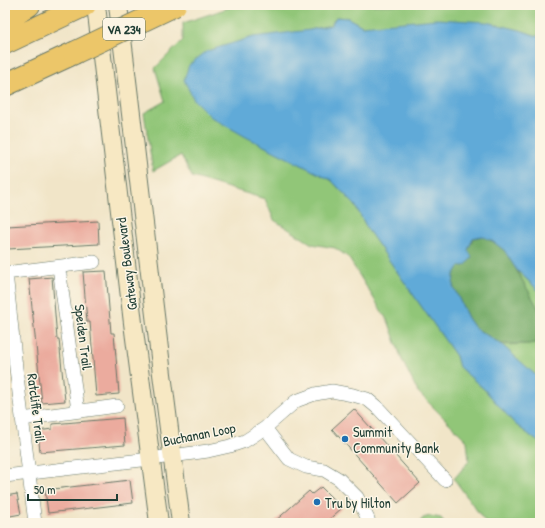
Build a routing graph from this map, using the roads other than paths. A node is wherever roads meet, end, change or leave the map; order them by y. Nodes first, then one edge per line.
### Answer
1 (29, 5) edge
2 (96, 5) edge
3 (118, 5) edge
4 (175, 5) edge
5 (76, 9) edge
6 (5, 21) edge
7 (5, 43) edge
8 (5, 85) edge
9 (94, 262) dead end
10 (59, 267) junction
11 (6, 273) edge
12 (10, 369) edge
13 (117, 406) dead end
14 (78, 412) junction
15 (22, 419) junction
16 (265, 428) junction
17 (172, 456) junction
18 (150, 459) junction
19 (29, 474) junction
20 (5, 476) edge
21 (445, 480) dead end
22 (35, 523) edge
23 (159, 523) edge
24 (181, 523) edge
25 (369, 523) edge

1 - 6 highway
2 - 18 street, Gateway Boulevard
3 - 17 street, Gateway Boulevard
4 - 8 highway, VA 234, bridge
5 - 7 highway
9 - 10 street
10 - 11 street
10 - 14 street, Speiden Trail
11 - 12 street, Ratcliffe Trail
12 - 15 street, Ratcliffe Trail
13 - 14 street
14 - 15 street
15 - 19 street, Ratcliffe Trail
16 - 17 street, Buchanan Loop
16 - 21 street, Buchanan Loop
16 - 25 street
17 - 18 street, Buchanan Loop
17 - 24 street, Gateway Boulevard
18 - 19 street, Buchanan Loop
18 - 23 street, Gateway Boulevard
19 - 20 street, Buchanan Loop
19 - 22 street, Ratcliffe Trail

